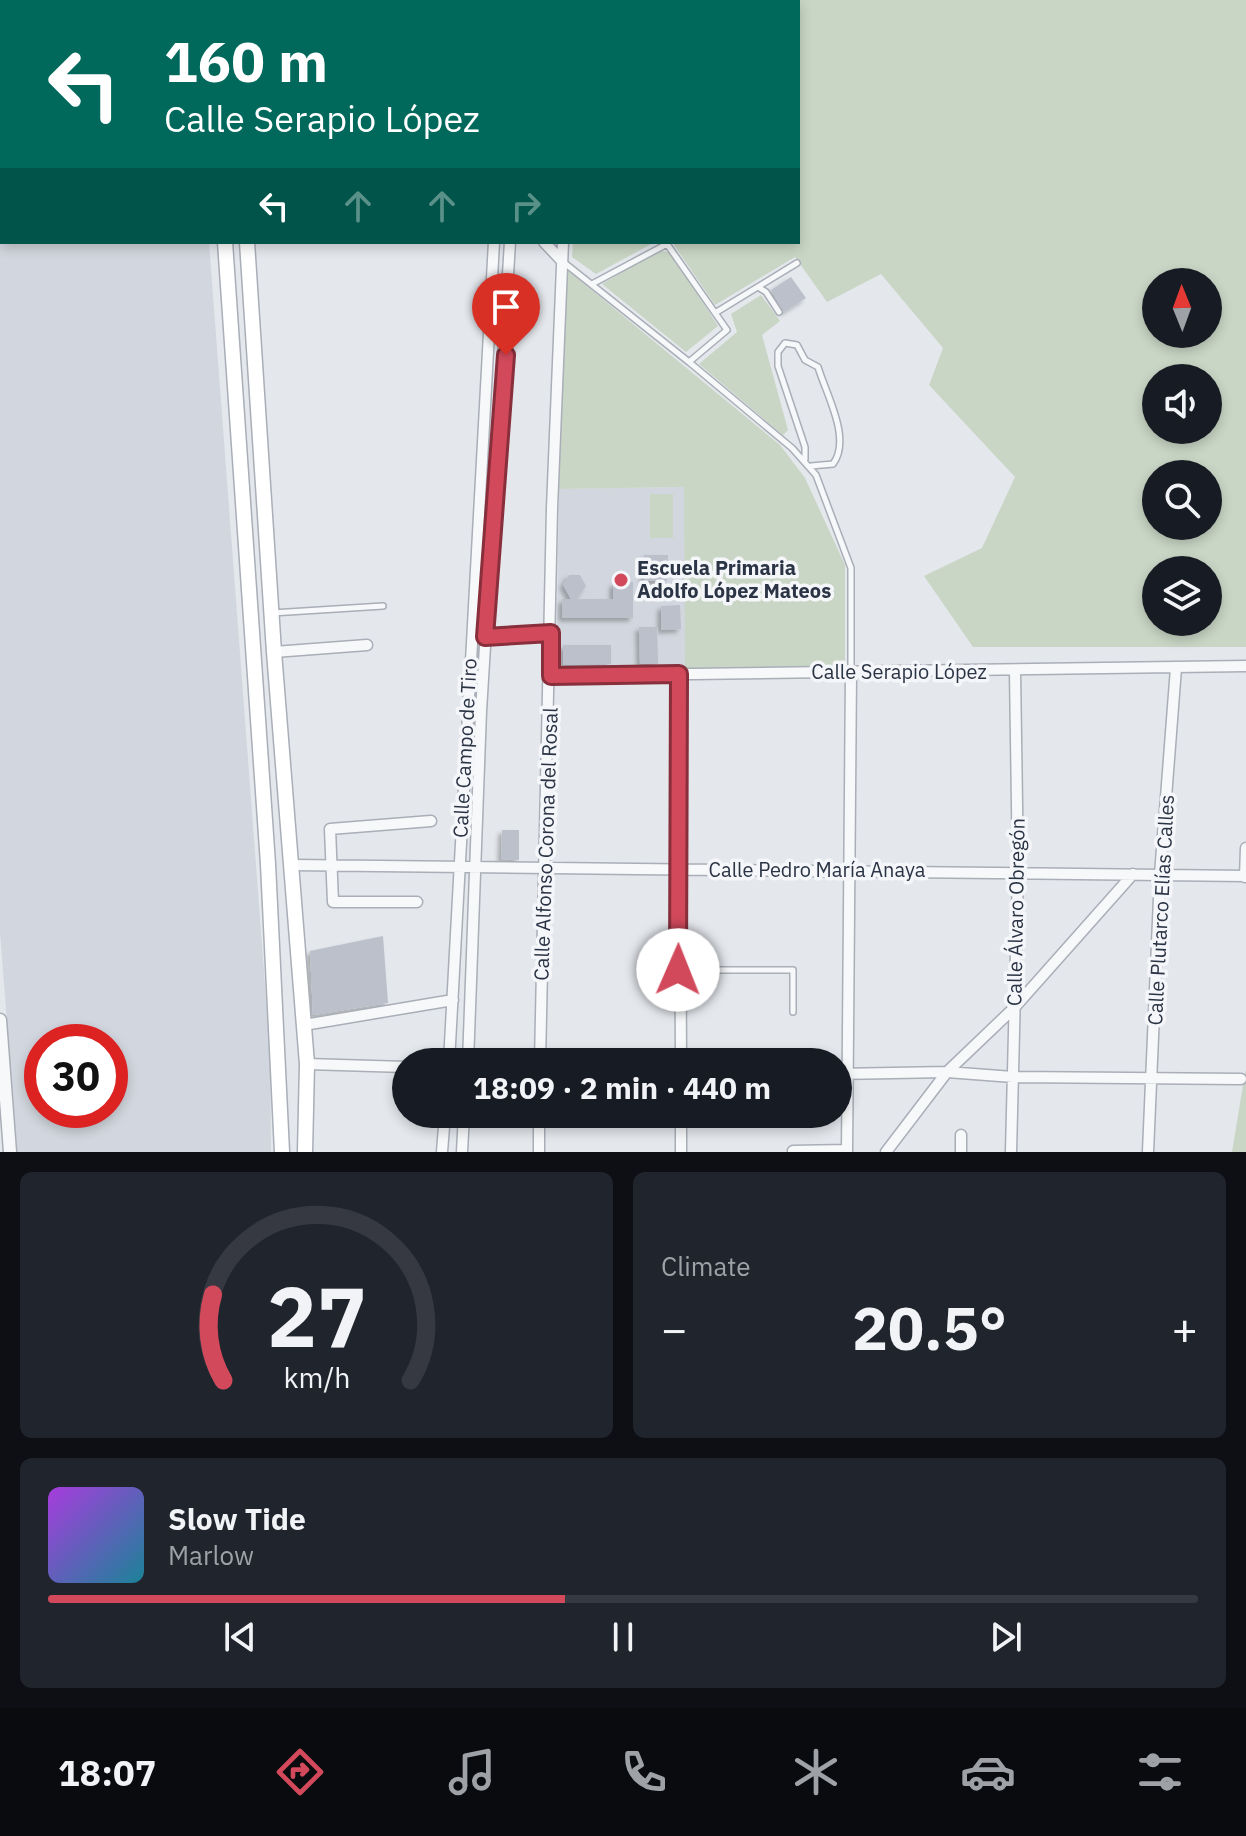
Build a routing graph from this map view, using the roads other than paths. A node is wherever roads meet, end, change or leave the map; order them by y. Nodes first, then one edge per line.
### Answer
1 (225, 244) edge
2 (247, 244) edge
3 (494, 244) edge
4 (510, 244) edge
5 (546, 244) edge
6 (563, 244) edge
7 (562, 261) junction
8 (797, 263) dead end
9 (592, 284) junction
10 (758, 287) junction
11 (779, 312) dead end
12 (715, 313) junction
13 (490, 323) junction
14 (507, 325) junction
15 (689, 362) junction
16 (484, 445) junction
17 (500, 446) junction
18 (807, 463) junction
19 (473, 588) junction
20 (488, 589) junction
21 (383, 606) dead end
22 (272, 613) junction
23 (273, 632) junction
24 (251, 633) junction
25 (551, 633) junction
26 (485, 637) junction
27 (367, 645) dead end
28 (274, 652) junction
29 (1246, 666) edge
30 (1176, 668) junction
31 (1015, 671) junction
32 (851, 672) junction
33 (679, 674) junction
34 (551, 676) junction
35 (431, 821) dead end
36 (1246, 848) edge
37 (292, 865) junction
38 (332, 866) junction
39 (459, 867) junction
40 (475, 867) junction
41 (544, 868) junction
42 (680, 870) junction
43 (849, 870) junction
44 (1018, 872) junction
45 (1133, 874) junction
46 (1160, 875) junction
47 (1245, 876) edge
48 (417, 902) dead end
49 (678, 970) junction
50 (453, 1000) junction
51 (1014, 1008) junction
52 (793, 1012) dead end
53 (0, 1020) edge
54 (304, 1025) junction
55 (450, 1048) edge
56 (469, 1048) edge
57 (540, 1048) edge
58 (681, 1048) edge
59 (844, 1048) edge
60 (307, 1064) junction
61 (392, 1067) edge
62 (947, 1072) junction
63 (852, 1074) edge
64 (1013, 1077) junction
65 (1241, 1079) dead end
66 (1153, 1080) junction
67 (444, 1128) edge
68 (463, 1128) edge
69 (539, 1128) edge
70 (681, 1128) edge
71 (846, 1128) edge
72 (961, 1135) dead end
73 (793, 1151) edge
74 (847, 1151) edge
75 (10, 1152) edge
76 (282, 1152) edge
77 (305, 1152) edge
78 (442, 1152) edge
79 (462, 1152) edge
80 (539, 1152) edge
81 (681, 1152) edge
82 (886, 1152) edge
83 (961, 1152) edge
84 (1011, 1152) edge
85 (1148, 1152) edge

1 - 24 main road
2 - 22 main road
3 - 13 street, Calle Campo de Tiro
4 - 14 street, Calle Campo de Tiro
5 - 7 street
6 - 7 street, Calle Alfonso Corona del Rosal
7 - 9 lane
7 - 25 street, Calle Alfonso Corona del Rosal
8 - 10 lane
9 - 12 lane
9 - 15 lane
10 - 11 lane
10 - 12 lane
12 - 15 lane
13 - 14 street
13 - 16 street, Calle Campo de Tiro
14 - 17 street, Calle Campo de Tiro
15 - 18 lane
16 - 17 street
16 - 19 street, Calle Campo de Tiro
17 - 20 street, Calle Campo de Tiro
18 - 18 lane
18 - 32 lane
19 - 20 street
19 - 39 street, Calle Campo de Tiro
20 - 26 street, Calle Campo de Tiro
21 - 22 lane
22 - 23 main road
23 - 24 main road
23 - 28 main road
24 - 76 main road
25 - 26 lane
25 - 34 street, Calle Alfonso Corona del Rosal
26 - 40 street, Calle Campo de Tiro
27 - 28 street
28 - 37 main road
29 - 30 street, Calle Serapio López
30 - 31 street, Calle Serapio López
30 - 46 street, Calle Plutarco Elías Calles
31 - 32 street, Calle Serapio López
31 - 44 street, Calle Álvaro Obregón
32 - 33 street, Calle Serapio López
32 - 43 street
33 - 34 street, Calle Serapio López
33 - 42 street
34 - 41 street, Calle Alfonso Corona del Rosal
35 - 38 street
36 - 47 street
37 - 38 street, Calle Pedro María Anaya
37 - 54 main road
38 - 39 street, Calle Pedro María Anaya
38 - 48 street
39 - 40 street, Calle Pedro María Anaya
39 - 50 street, Calle Campo de Tiro
40 - 41 street, Calle Pedro María Anaya
40 - 56 street, Calle Campo de Tiro
41 - 42 street, Calle Pedro María Anaya
41 - 57 street, Calle Alfonso Corona del Rosal
42 - 43 street, Calle Pedro María Anaya
42 - 49 street
43 - 44 street, Calle Pedro María Anaya
43 - 59 street
44 - 45 street, Calle Pedro María Anaya
44 - 51 street, Calle Álvaro Obregón
45 - 46 street, Calle Pedro María Anaya
45 - 51 street
46 - 47 street, Calle Pedro María Anaya
46 - 66 street, Calle Plutarco Elías Calles
49 - 52 lane
49 - 58 street
50 - 54 street
50 - 55 street, Calle Campo de Tiro
51 - 62 street
51 - 64 street, Calle Álvaro Obregón
53 - 75 street
54 - 60 main road
60 - 61 street
60 - 77 main road
62 - 63 street
62 - 64 street
62 - 82 street
64 - 66 street
64 - 84 street, Calle Álvaro Obregón
65 - 66 street
66 - 85 street, Calle Plutarco Elías Calles
67 - 78 street
68 - 79 street
69 - 80 street
70 - 81 street
71 - 74 street
72 - 83 street
73 - 74 street

